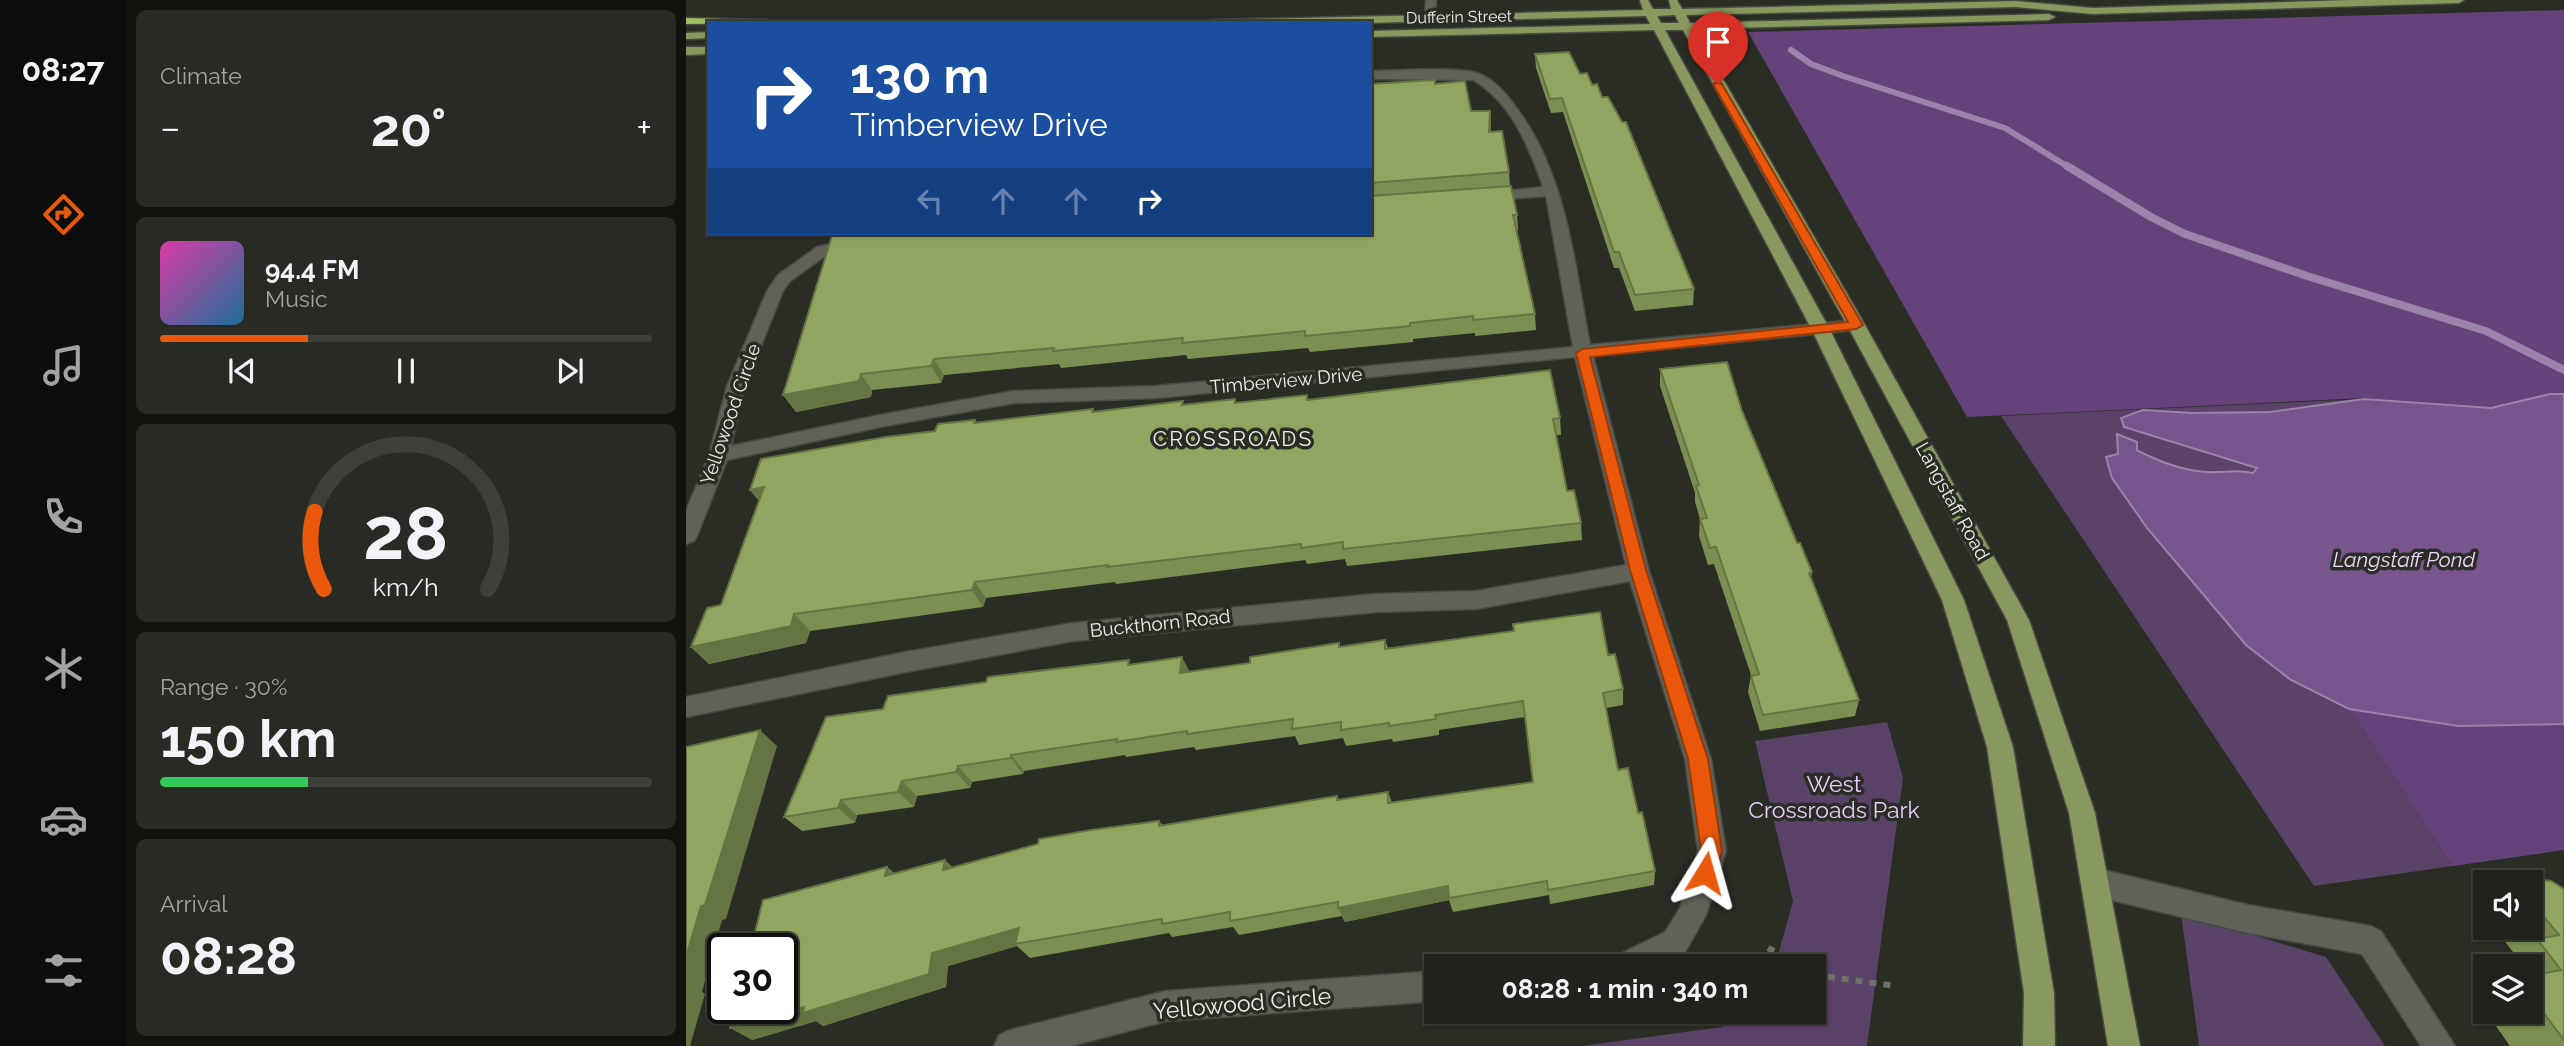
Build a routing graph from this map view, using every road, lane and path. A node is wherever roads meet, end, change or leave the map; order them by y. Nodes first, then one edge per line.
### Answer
1 (1431, 0) edge
2 (1643, 0) edge
3 (1672, 0) edge
4 (2459, 0) edge
5 (2093, 11) junction
6 (1679, 12) junction
7 (1650, 13) junction
8 (1431, 17) junction
9 (686, 21) edge
10 (1285, 21) edge
11 (707, 22) edge
12 (1686, 28) junction
13 (1658, 29) junction
14 (1372, 34) edge
15 (707, 35) edge
16 (686, 36) edge
17 (707, 50) edge
18 (686, 51) edge
19 (1372, 75) edge
20 (1552, 191) junction
21 (1472, 197) edge
22 (868, 242) edge
23 (1856, 325) junction
24 (1821, 330) junction
25 (1583, 353) junction
26 (719, 454) junction
27 (686, 536) edge
28 (1638, 570) junction
29 (686, 707) edge
30 (2095, 881) junction
31 (1768, 948) dead end
32 (1654, 954) edge
33 (1779, 954) edge
34 (1826, 977) edge
35 (1896, 986) dead end
36 (1424, 987) edge
37 (1010, 1046) edge
38 (2039, 1046) edge
39 (2124, 1046) edge
40 (2439, 1046) edge

1 - 8 street
2 - 7 main road, Langstaff Road
3 - 6 main road, Langstaff Road
4 - 5 main road, Dufferin Street
5 - 6 main road, Dufferin Street
5 - 12 main road, Dufferin Street
6 - 7 main road, Dufferin Street
6 - 12 main road, Langstaff Road
7 - 8 main road, Dufferin Street
7 - 13 main road, Langstaff Road
8 - 10 main road, Dufferin Street
9 - 11 highway
12 - 13 main road, Dufferin Street
12 - 23 main road, Langstaff Road
13 - 14 main road, Dufferin Street
13 - 24 main road, Langstaff Road
15 - 16 main road
17 - 18 main road
19 - 20 street
20 - 21 street
20 - 25 street
22 - 26 street, Yellowood Circle
23 - 24 street, Timberview Drive
23 - 30 main road, Langstaff Road
24 - 25 street, Timberview Drive
24 - 38 main road, Langstaff Road
25 - 26 street, Timberview Drive
25 - 28 street
26 - 27 street, Yellowood Circle
28 - 29 street, Buckthorn Road
28 - 32 street
30 - 39 main road, Langstaff Road
30 - 40 street
31 - 33 path
34 - 35 path
36 - 37 street, Yellowood Circle

